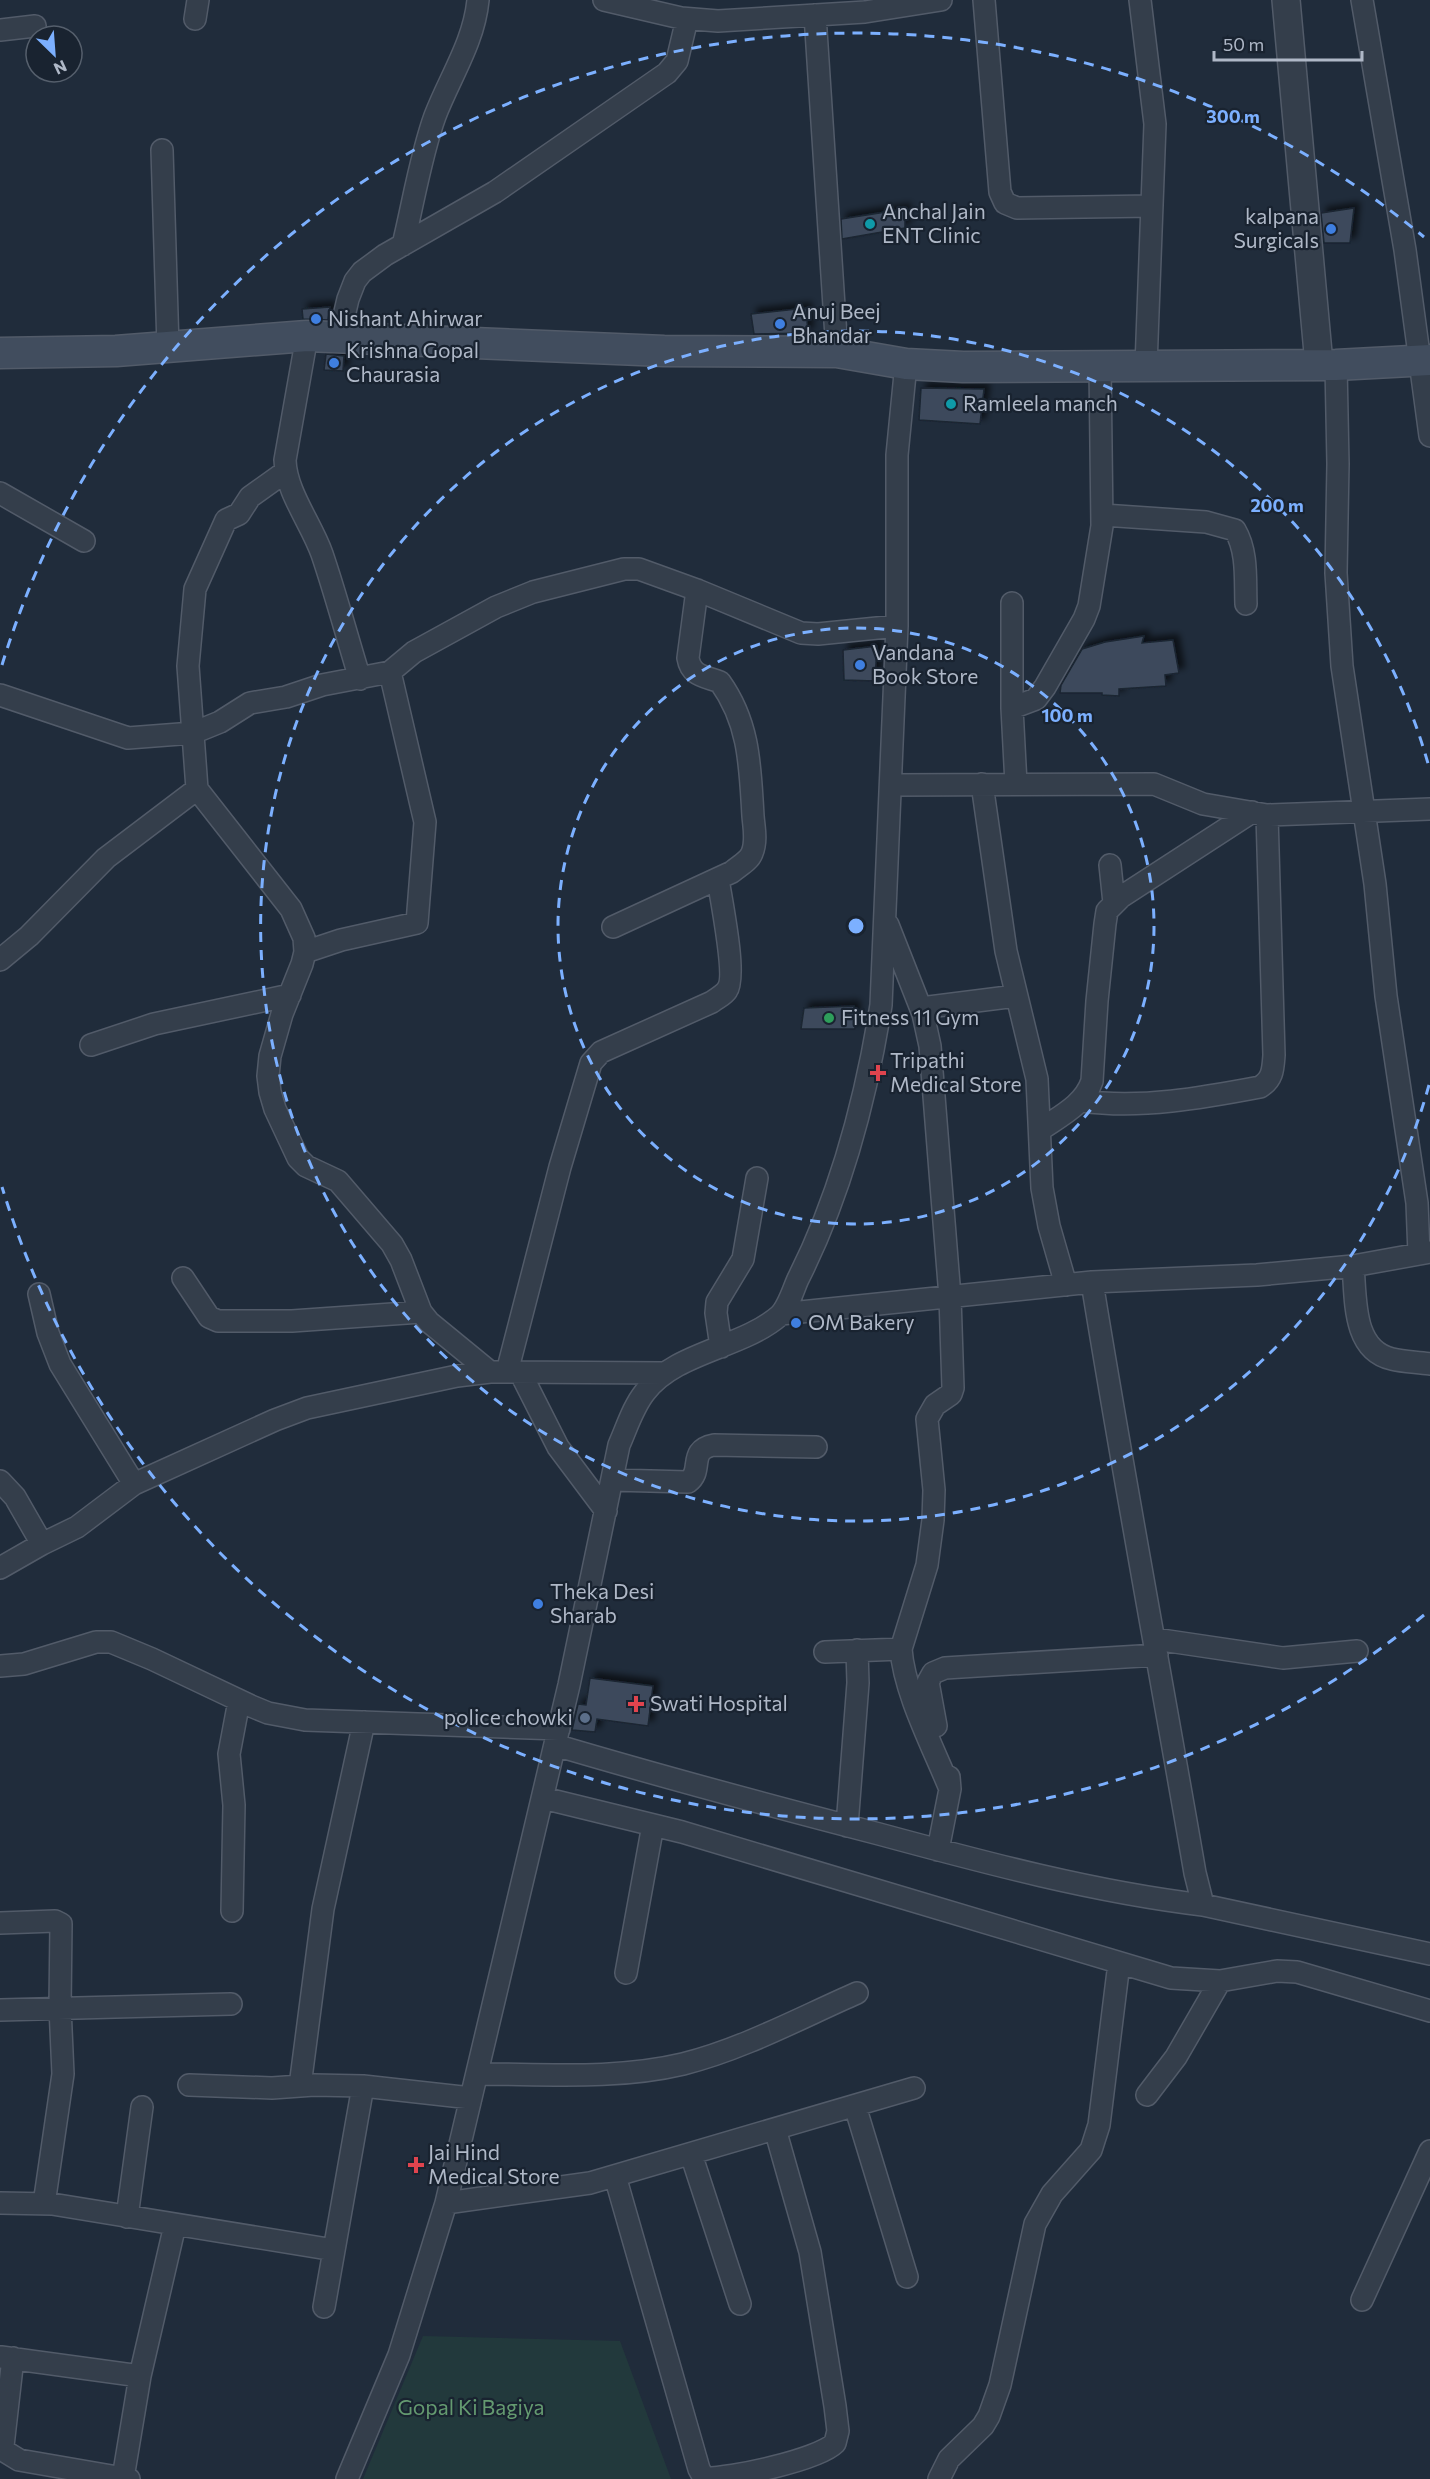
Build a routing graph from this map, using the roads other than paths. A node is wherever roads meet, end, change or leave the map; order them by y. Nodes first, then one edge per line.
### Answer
1 (478, 0) edge
2 (604, 0) edge
3 (941, 0) edge
4 (984, 0) edge
5 (1140, 0) edge
6 (1286, 0) edge
7 (1362, 0) edge
8 (815, 15) junction
9 (687, 19) junction
10 (24, 27) edge
11 (0, 30) edge
12 (162, 150) dead end
13 (1152, 206) junction
14 (403, 245) junction
15 (307, 336) junction
16 (339, 337) junction
17 (168, 347) junction
18 (837, 352) junction
19 (0, 353) edge
20 (1426, 360) edge
21 (906, 364) junction
22 (1327, 365) junction
23 (1100, 366) junction
24 (1146, 366) junction
25 (1430, 436) edge
26 (285, 472) junction
27 (0, 493) edge
28 (1103, 516) junction
29 (84, 541) dead end
30 (697, 590) junction
31 (1012, 603) dead end
32 (1246, 604) dead end
33 (897, 626) junction
34 (390, 672) junction
35 (360, 679) junction
36 (0, 695) edge
37 (1012, 708) junction
38 (193, 733) junction
39 (982, 783) junction
40 (1016, 784) junction
41 (891, 785) junction
42 (197, 789) junction
43 (1430, 809) edge
44 (1364, 812) junction
45 (1259, 814) junction
46 (1110, 865) dead end
47 (718, 879) junction
48 (1114, 903) junction
49 (885, 918) junction
50 (613, 927) dead end
51 (305, 952) junction
52 (0, 960) edge
53 (290, 995) junction
54 (1016, 996) junction
55 (921, 1008) junction
56 (91, 1045) dead end
57 (1082, 1101) junction
58 (1040, 1130) junction
59 (757, 1178) dead end
60 (1425, 1253) edge
61 (1353, 1266) junction
62 (183, 1278) dead end
63 (1092, 1282) junction
64 (1066, 1285) junction
65 (39, 1294) dead end
66 (950, 1297) junction
67 (421, 1312) junction
68 (781, 1314) junction
69 (721, 1347) junction
70 (1430, 1364) edge
71 (505, 1372) junction
72 (666, 1373) junction
73 (816, 1447) dead end
74 (612, 1479) junction
75 (0, 1480) edge
76 (134, 1484) junction
77 (606, 1511) junction
78 (42, 1544) junction
79 (0, 1568) edge
80 (1156, 1647) junction
81 (901, 1648) junction
82 (857, 1650) junction
83 (825, 1652) dead end
84 (1357, 1652) dead end
85 (0, 1666) edge
86 (239, 1701) junction
87 (364, 1722) junction
88 (557, 1737) junction
89 (950, 1789) junction
90 (543, 1798) junction
91 (653, 1825) junction
92 (847, 1826) junction
93 (938, 1850) junction
94 (1203, 1905) junction
95 (232, 1911) dead end
96 (0, 1923) edge
97 (1430, 1954) edge
98 (1119, 1963) junction
99 (626, 1973) dead end
100 (1220, 1981) junction
101 (857, 1993) dead end
102 (231, 2004) dead end
103 (60, 2007) junction
104 (0, 2010) edge
105 (1430, 2011) edge
106 (477, 2074) junction
107 (189, 2085) dead end
108 (300, 2086) junction
109 (363, 2086) junction
110 (914, 2088) dead end
111 (1147, 2095) dead end
112 (471, 2098) junction
113 (855, 2106) junction
114 (142, 2107) dead end
115 (775, 2129) junction
116 (1430, 2151) edge
117 (691, 2154) junction
118 (615, 2176) junction
119 (0, 2203) edge
120 (446, 2203) junction
121 (44, 2204) junction
122 (127, 2217) junction
123 (175, 2225) junction
124 (334, 2250) junction
125 (907, 2277) dead end
126 (1362, 2300) dead end
127 (740, 2304) dead end
128 (324, 2307) dead end
129 (7, 2357) edge
130 (140, 2376) junction
131 (126, 2478) edge
132 (347, 2479) edge
133 (939, 2479) edge

1 - 14 street
2 - 9 street
3 - 8 street
4 - 13 street
5 - 13 street
6 - 22 street
7 - 20 street
8 - 9 street
8 - 18 street
9 - 14 street
10 - 11 street
12 - 17 street
13 - 24 street
14 - 16 street
15 - 16 main road
15 - 17 main road
15 - 26 street
16 - 18 main road
17 - 19 main road
18 - 21 main road
20 - 22 main road
20 - 25 street
21 - 23 main road
21 - 33 street
22 - 24 main road
22 - 44 street
23 - 24 main road
23 - 28 street
26 - 35 street
26 - 38 street
27 - 29 street
28 - 32 street
28 - 37 street
30 - 33 street
30 - 34 street
30 - 47 street
31 - 37 street
33 - 41 street
34 - 35 street
34 - 51 street
35 - 38 street
36 - 38 street
37 - 40 street
38 - 42 street
39 - 40 street
39 - 41 street
39 - 54 street
40 - 45 street
41 - 49 street
42 - 51 street
42 - 52 street
43 - 44 street
44 - 45 street
44 - 60 street
45 - 48 street
45 - 57 street
46 - 48 street
47 - 50 street
47 - 71 street
48 - 57 street
49 - 55 street
49 - 68 street
51 - 53 street
53 - 56 street
53 - 67 street
54 - 55 street
54 - 58 street
55 - 66 street
57 - 58 street
58 - 64 street
59 - 69 street
60 - 61 street
61 - 63 street
61 - 70 street
62 - 67 street
63 - 64 street
63 - 80 street
64 - 66 street
65 - 76 street
66 - 68 street
66 - 81 street
67 - 71 street
68 - 69 street
69 - 72 street
71 - 72 street
71 - 76 street
71 - 77 street
72 - 74 street
73 - 74 street
74 - 77 street
75 - 78 street
76 - 78 street
77 - 88 street
78 - 79 street
80 - 84 street
80 - 89 street
80 - 94 street
81 - 82 street
81 - 89 street
82 - 83 street
82 - 92 street
85 - 86 street
86 - 87 street
86 - 95 street
87 - 88 street
87 - 108 street
88 - 90 street
88 - 92 street
89 - 93 street
90 - 91 street
90 - 106 street
91 - 98 street
91 - 99 street
92 - 93 street
93 - 94 street
94 - 97 street
96 - 103 street
98 - 100 street
98 - 133 street
100 - 105 street
100 - 111 street
101 - 106 street
102 - 103 street
103 - 104 street
103 - 121 street
106 - 112 street
107 - 108 street
108 - 109 street
109 - 112 street
109 - 124 street
110 - 113 street
112 - 120 street
113 - 115 street
113 - 125 street
114 - 122 street
115 - 117 street
115 - 118 street
116 - 126 street
117 - 118 street
117 - 127 street
118 - 120 street
119 - 121 street
120 - 132 street
121 - 122 street
122 - 123 street
123 - 124 street
123 - 130 street
124 - 128 street
129 - 130 street
129 - 131 street
130 - 131 street

